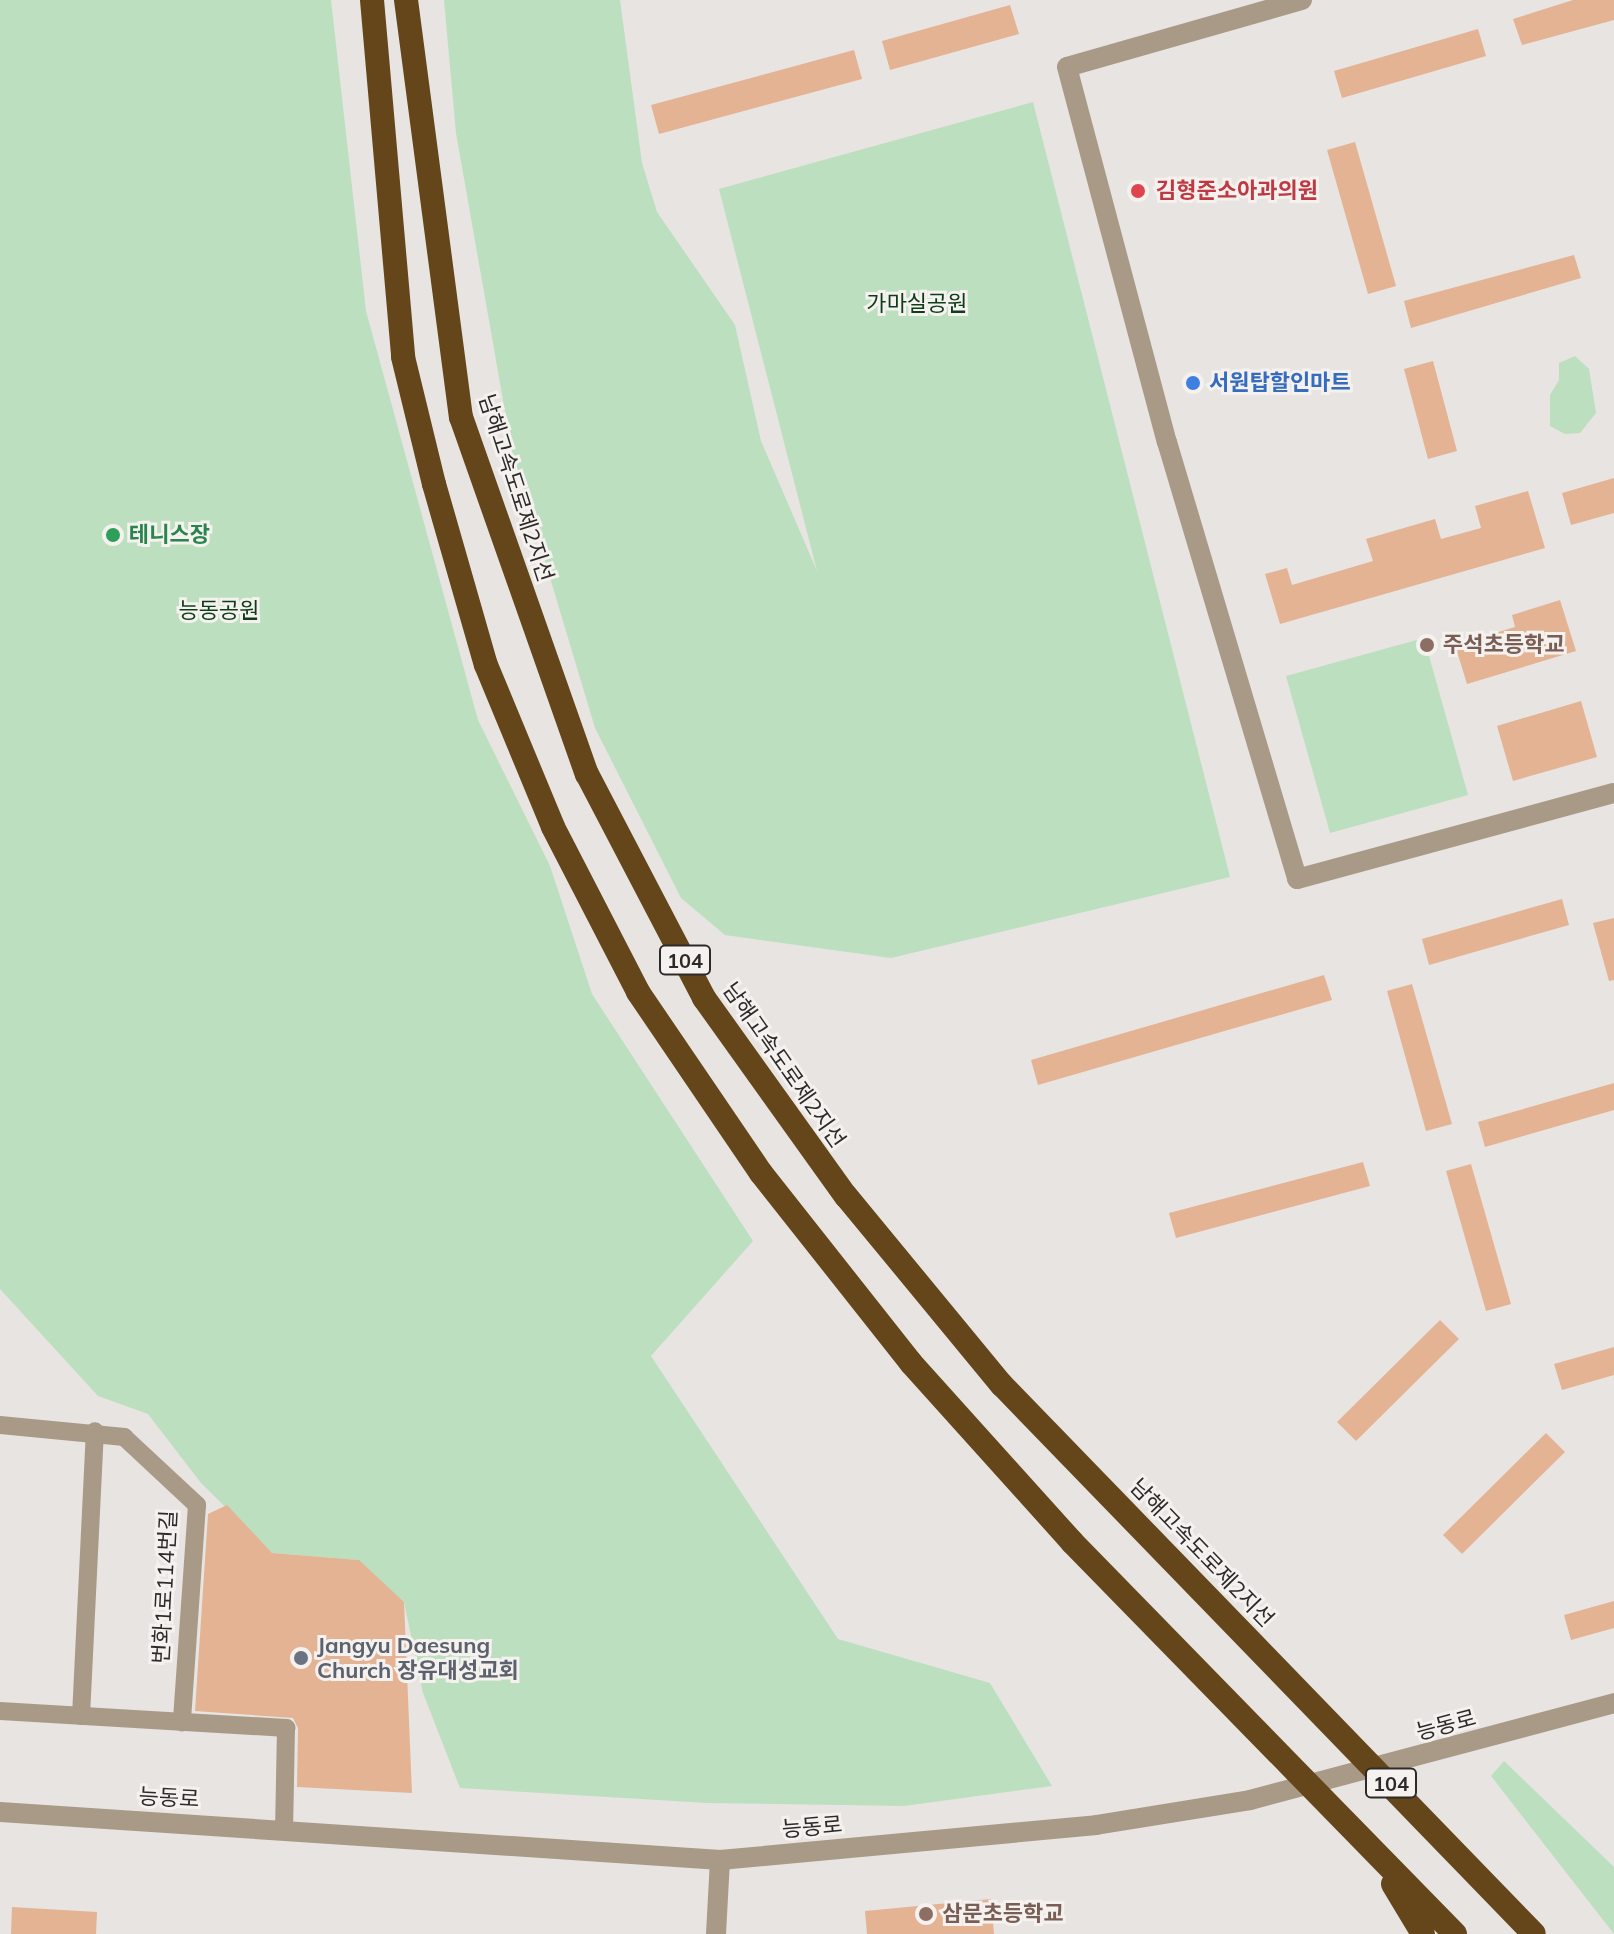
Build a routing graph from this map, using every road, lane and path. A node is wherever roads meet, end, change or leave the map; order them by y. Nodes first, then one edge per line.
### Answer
1 (372, 0) edge
2 (406, 0) edge
3 (1302, 0) edge
4 (1614, 793) edge
5 (0, 1425) edge
6 (95, 1431) junction
7 (1614, 1703) edge
8 (0, 1711) edge
9 (81, 1716) junction
10 (182, 1722) junction
11 (0, 1812) edge
12 (284, 1829) junction
13 (1369, 1844) junction
14 (720, 1860) junction
15 (1490, 1884) junction
16 (716, 1934) edge
17 (1423, 1934) edge
18 (1455, 1934) edge
19 (1534, 1934) edge
20 (1542, 1934) edge

1 - 13 highway, 104
2 - 15 highway, 남해고속도로제2지선 / 104
3 - 4 street
5 - 6 street
6 - 9 street
6 - 10 street, 번화1로114번길
7 - 14 street, 능동로
8 - 9 street
9 - 10 street
10 - 12 street
11 - 12 street, 능동로
12 - 14 street, 능동로
13 - 17 highway
13 - 18 highway, 104
14 - 16 street
15 - 19 highway, 남해고속도로제2지선 / 104
15 - 20 highway

